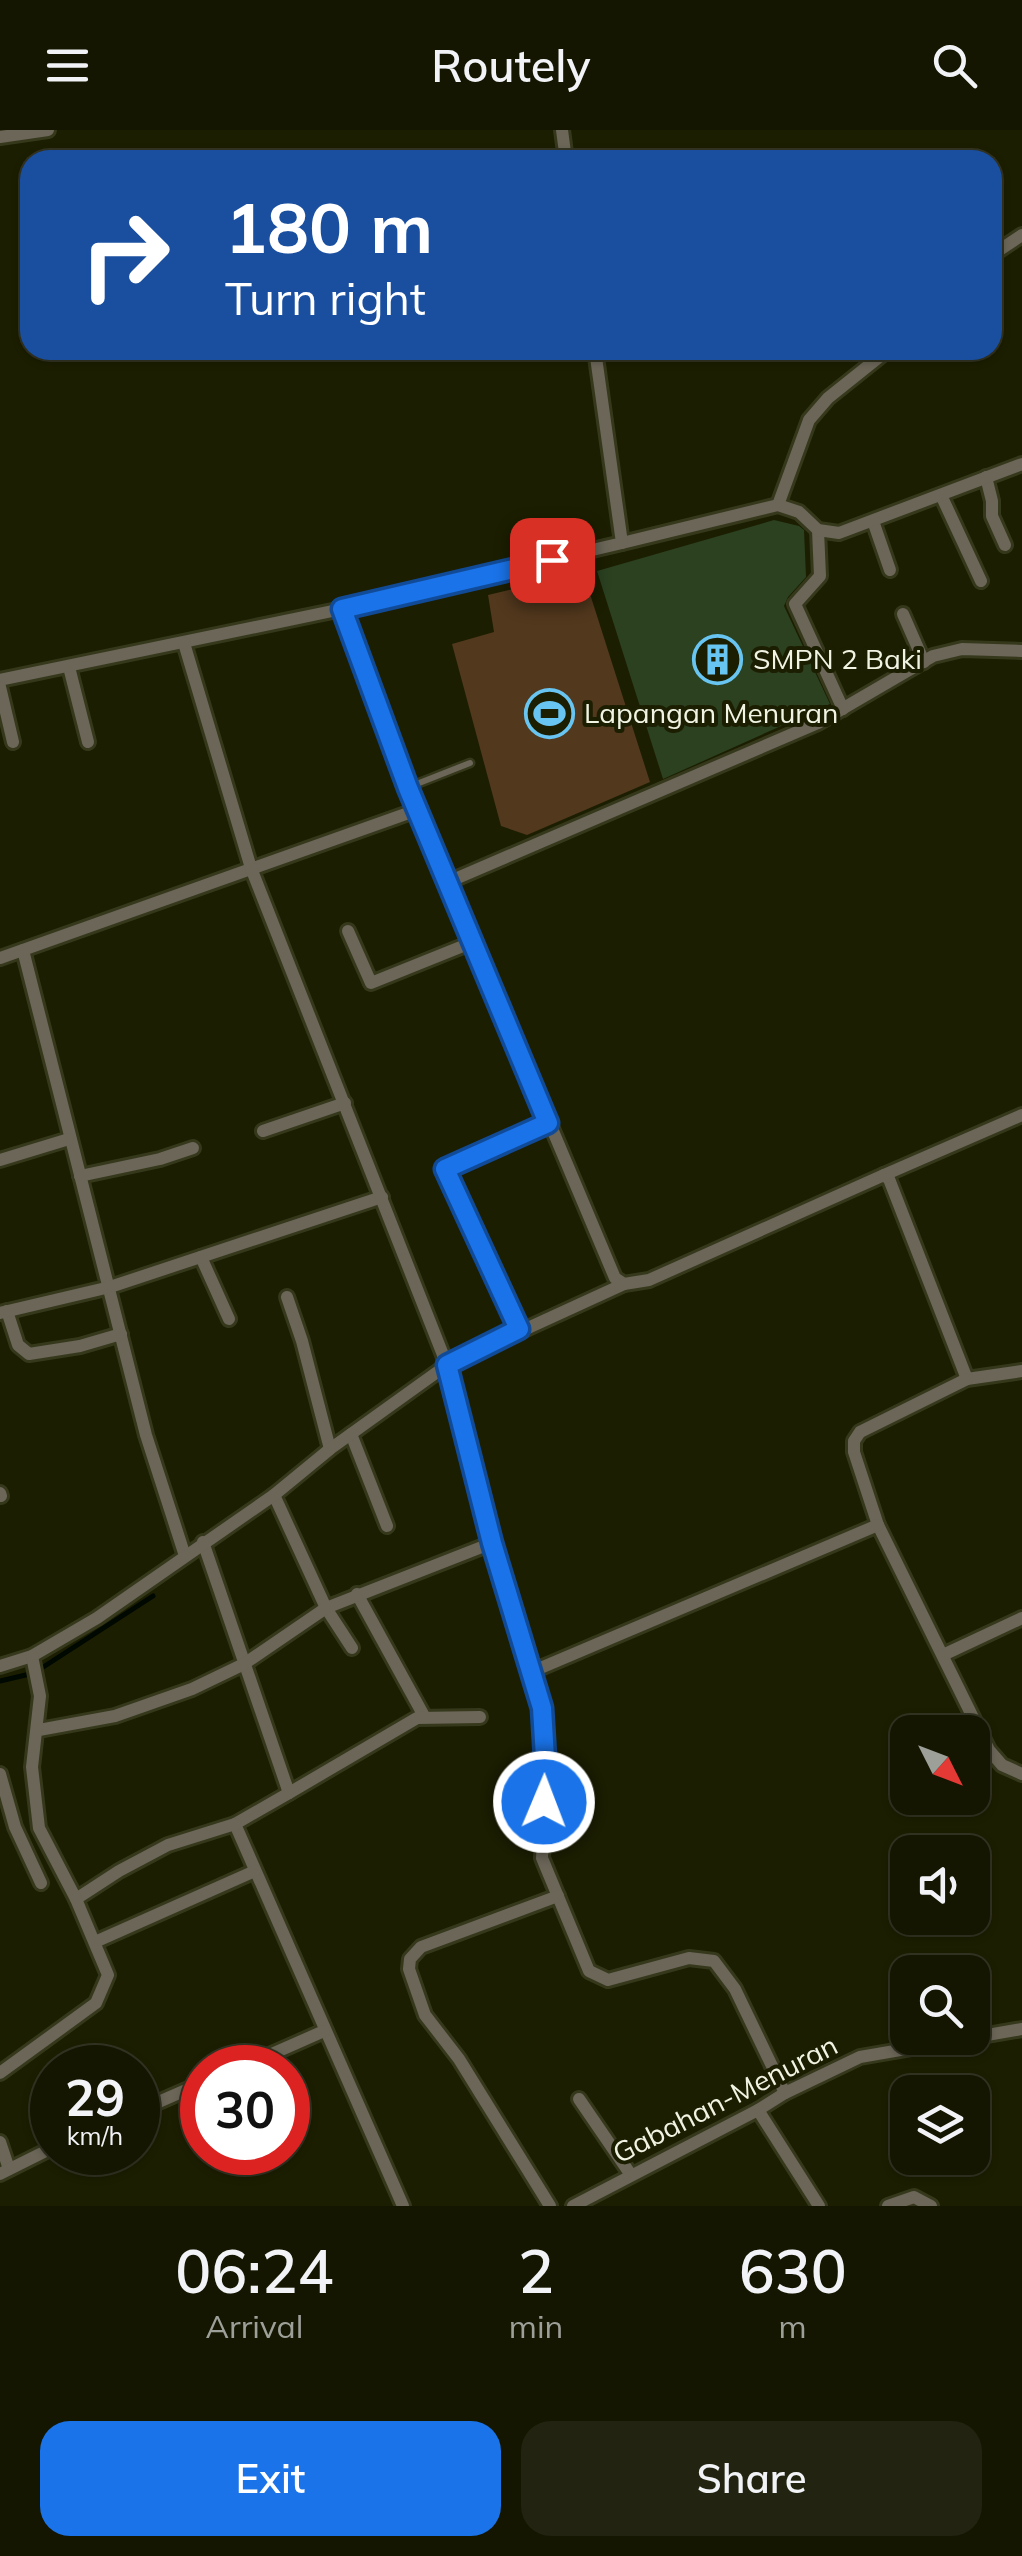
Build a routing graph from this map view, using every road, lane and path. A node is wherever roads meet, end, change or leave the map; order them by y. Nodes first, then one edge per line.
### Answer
1 (48, 130) edge
2 (0, 137) edge
3 (596, 360) edge
4 (876, 360) edge
5 (1022, 464) edge
6 (986, 478) junction
7 (941, 494) junction
8 (778, 505) junction
9 (873, 521) junction
10 (818, 530) junction
11 (622, 544) junction
12 (1005, 545) dead end
13 (890, 570) dead end
14 (981, 581) dead end
15 (342, 609) junction
16 (904, 614) dead end
17 (184, 643) junction
18 (1022, 651) edge
19 (924, 662) junction
20 (69, 667) junction
21 (0, 684) edge
22 (842, 709) junction
23 (13, 742) dead end
24 (88, 742) dead end
25 (470, 763) dead end
26 (408, 788) junction
27 (417, 810) junction
28 (251, 868) junction
29 (448, 882) junction
30 (348, 931) dead end
31 (472, 942) junction
32 (23, 950) junction
33 (0, 958) edge
34 (344, 1104) junction
35 (1022, 1115) edge
36 (548, 1123) junction
37 (263, 1130) dead end
38 (70, 1139) junction
39 (193, 1148) dead end
40 (0, 1160) edge
41 (884, 1175) junction
42 (80, 1176) junction
43 (382, 1198) junction
44 (201, 1258) junction
45 (624, 1284) junction
46 (110, 1288) junction
47 (287, 1297) dead end
48 (4, 1312) edge
49 (229, 1319) dead end
50 (519, 1329) junction
51 (121, 1334) junction
52 (447, 1365) junction
53 (1022, 1370) edge
54 (967, 1380) junction
55 (351, 1434) junction
56 (330, 1449) junction
57 (274, 1495) junction
58 (878, 1525) junction
59 (388, 1526) dead end
60 (203, 1542) junction
61 (492, 1543) junction
62 (185, 1556) junction
63 (357, 1594) junction
64 (326, 1608) junction
65 (1022, 1618) edge
66 (352, 1648) dead end
67 (942, 1656) junction
68 (244, 1664) junction
69 (0, 1666) edge
70 (36, 1666) junction
71 (531, 1672) junction
72 (424, 1716) junction
73 (480, 1717) dead end
74 (38, 1730) junction
75 (0, 1774) edge
76 (1022, 1774) edge
77 (289, 1793) junction
78 (235, 1824) junction
79 (255, 1871) junction
80 (42, 1883) dead end
81 (558, 1896) junction
82 (76, 1899) junction
83 (95, 1942) junction
84 (1022, 2030) edge
85 (324, 2031) junction
86 (292, 2045) edge
87 (0, 2073) edge
88 (785, 2092) junction
89 (580, 2099) dead end
90 (758, 2110) junction
91 (0, 2142) edge
92 (30, 2159) edge
93 (5, 2172) edge
94 (630, 2176) junction
95 (398, 2204) edge
96 (550, 2206) edge
97 (573, 2206) edge
98 (818, 2206) edge
99 (888, 2206) edge
100 (931, 2206) edge

1 - 2 street
3 - 11 street
4 - 8 street
5 - 6 street
6 - 7 street
6 - 12 street
7 - 9 street
7 - 14 street
8 - 10 street
8 - 11 street
9 - 10 street
9 - 13 street
10 - 22 street
11 - 15 street
15 - 17 street
15 - 26 street
16 - 19 street
17 - 20 street
17 - 28 street
18 - 19 street
19 - 22 street
20 - 21 street
20 - 24 street
21 - 23 street
22 - 29 street
25 - 26 lane
26 - 27 street
27 - 28 street
27 - 29 street
28 - 32 street
28 - 34 street
29 - 31 street
30 - 31 street
31 - 36 street
32 - 33 street
32 - 38 street
34 - 37 street
34 - 43 street
35 - 41 street
36 - 45 street
36 - 50 street
38 - 40 street
38 - 42 street
39 - 42 street
41 - 45 street
41 - 54 street
42 - 46 street
43 - 44 street
43 - 52 street
44 - 46 street
44 - 49 street
45 - 50 street
46 - 48 street
46 - 51 street
47 - 56 street
48 - 51 street
50 - 52 street
51 - 62 street
52 - 55 street
52 - 61 street
53 - 54 street
54 - 58 street
55 - 56 street
55 - 59 street
56 - 57 street
57 - 60 street
57 - 64 street
58 - 67 street
58 - 71 street
60 - 62 street
60 - 68 street
61 - 63 street
61 - 71 street
62 - 70 street
63 - 64 street
63 - 72 street
64 - 66 street
64 - 68 street
65 - 67 street
67 - 76 street
68 - 74 street
68 - 77 street
69 - 70 street
70 - 74 street
71 - 81 street
72 - 73 street
72 - 77 street
74 - 82 street
75 - 80 street
77 - 78 street
78 - 79 street
78 - 82 street
79 - 83 street
79 - 85 street
81 - 88 street
81 - 96 street
82 - 83 street
83 - 87 street
84 - 88 street, Gabahan-Menuran
85 - 86 street
85 - 95 street
88 - 90 street, Gabahan-Menuran
89 - 94 street
90 - 94 street, Gabahan-Menuran
90 - 98 street
91 - 93 street
92 - 93 street
94 - 97 street, Gabahan-Menuran
99 - 100 street

